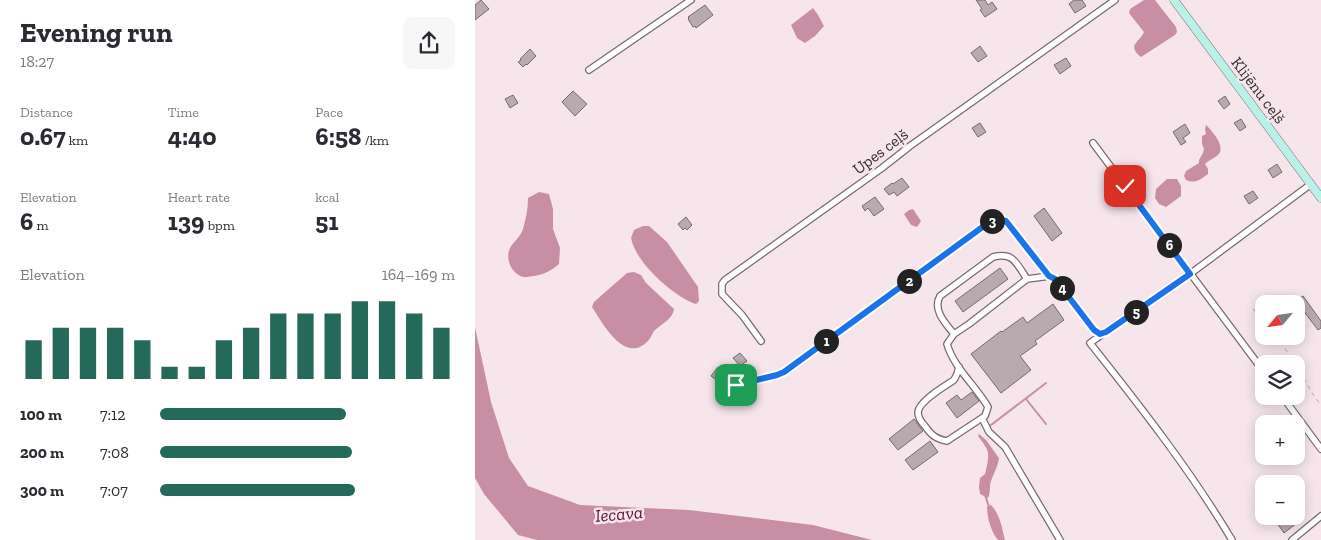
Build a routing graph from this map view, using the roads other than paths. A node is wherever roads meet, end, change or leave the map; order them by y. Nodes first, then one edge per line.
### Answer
1 (691, 0) edge
2 (1115, 0) edge
3 (1174, 0) edge
4 (589, 70) dead end
5 (1093, 143) dead end
6 (1311, 184) junction
7 (1321, 198) edge
8 (1190, 274) junction
9 (1049, 276) junction
10 (1027, 279) junction
11 (1106, 332) junction
12 (954, 334) junction
13 (761, 341) dead end
14 (1255, 360) edge
15 (959, 367) junction
16 (736, 385) dead end
17 (1289, 405) edge
18 (982, 418) junction
19 (1321, 449) edge
20 (1321, 516) edge
21 (1060, 540) edge
22 (1232, 540) edge
23 (1292, 540) edge

1 - 4 street
2 - 13 street, Upes ceļš
3 - 6 street, Klijēnu ceļš
5 - 8 street
6 - 7 street, Klijēnu ceļš
6 - 8 street
8 - 11 street
8 - 14 street
9 - 10 street
9 - 11 street
9 - 16 lane
10 - 12 street
10 - 12 street
11 - 22 street
12 - 15 street
15 - 18 street
15 - 18 street
17 - 19 street
18 - 21 street
20 - 23 street

